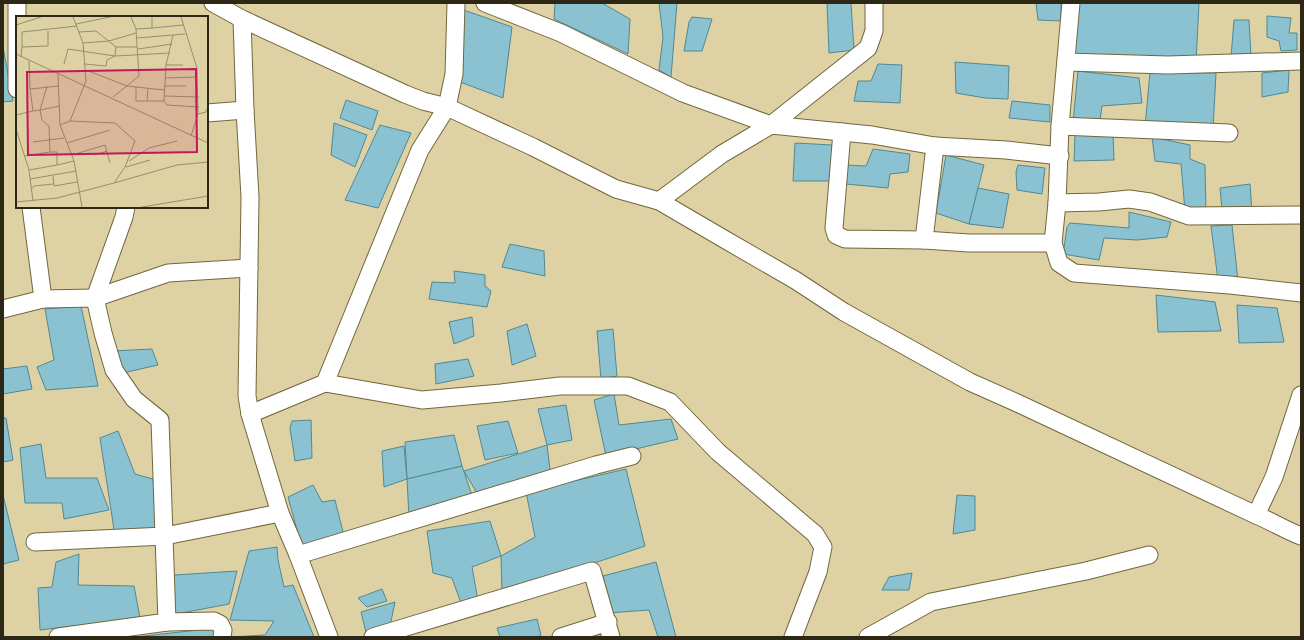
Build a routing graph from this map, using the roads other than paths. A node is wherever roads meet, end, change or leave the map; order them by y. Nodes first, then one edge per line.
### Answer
1 (16, 3) edge
2 (213, 3) edge
3 (456, 3) edge
4 (485, 3) edge
5 (874, 3) edge
6 (1071, 3) edge
7 (16, 16) edge
8 (242, 19) junction
9 (1301, 61) edge
10 (1066, 62) junction
11 (447, 107) junction
12 (245, 110) junction
13 (208, 113) edge
14 (771, 125) junction
15 (1060, 126) junction
16 (842, 132) junction
17 (1229, 133) dead end
18 (935, 146) junction
19 (1060, 156) junction
20 (659, 201) junction
21 (1057, 203) junction
22 (31, 208) edge
23 (126, 208) edge
24 (1301, 215) edge
25 (924, 240) junction
26 (1053, 243) junction
27 (249, 268) junction
28 (1301, 293) edge
29 (95, 298) junction
30 (43, 299) junction
31 (3, 309) edge
32 (325, 383) junction
33 (1301, 395) edge
34 (250, 414) junction
35 (632, 456) dead end
36 (280, 513) junction
37 (1256, 515) junction
38 (164, 536) junction
39 (1301, 536) edge
40 (35, 542) dead end
41 (1149, 554) dead end
42 (298, 555) junction
43 (167, 622) junction
44 (609, 630) edge
45 (58, 637) edge
46 (222, 637) edge
47 (330, 637) edge
48 (373, 637) edge
49 (561, 637) edge
50 (793, 637) edge
51 (868, 637) edge

1 - 7 street
2 - 8 street
3 - 11 street
4 - 14 street
5 - 14 street
6 - 10 street
8 - 11 street
8 - 12 street
9 - 10 street
10 - 15 street
11 - 20 street
11 - 32 street
12 - 13 street
12 - 27 street
14 - 16 street
14 - 20 street
15 - 17 street
15 - 19 street
16 - 18 street
16 - 25 street
18 - 19 street
18 - 25 street
19 - 21 street
20 - 37 street
21 - 24 street
21 - 26 street
22 - 30 street
23 - 29 street
25 - 26 street
26 - 28 street
27 - 29 street
27 - 34 street
29 - 30 street
29 - 38 street
30 - 31 street
32 - 34 street
32 - 50 street
33 - 37 street
34 - 36 street
35 - 42 street
36 - 38 street
36 - 42 street
37 - 39 street
38 - 40 street
38 - 43 street
41 - 51 street
42 - 47 street
43 - 45 street
43 - 46 street
44 - 48 street
44 - 49 street

